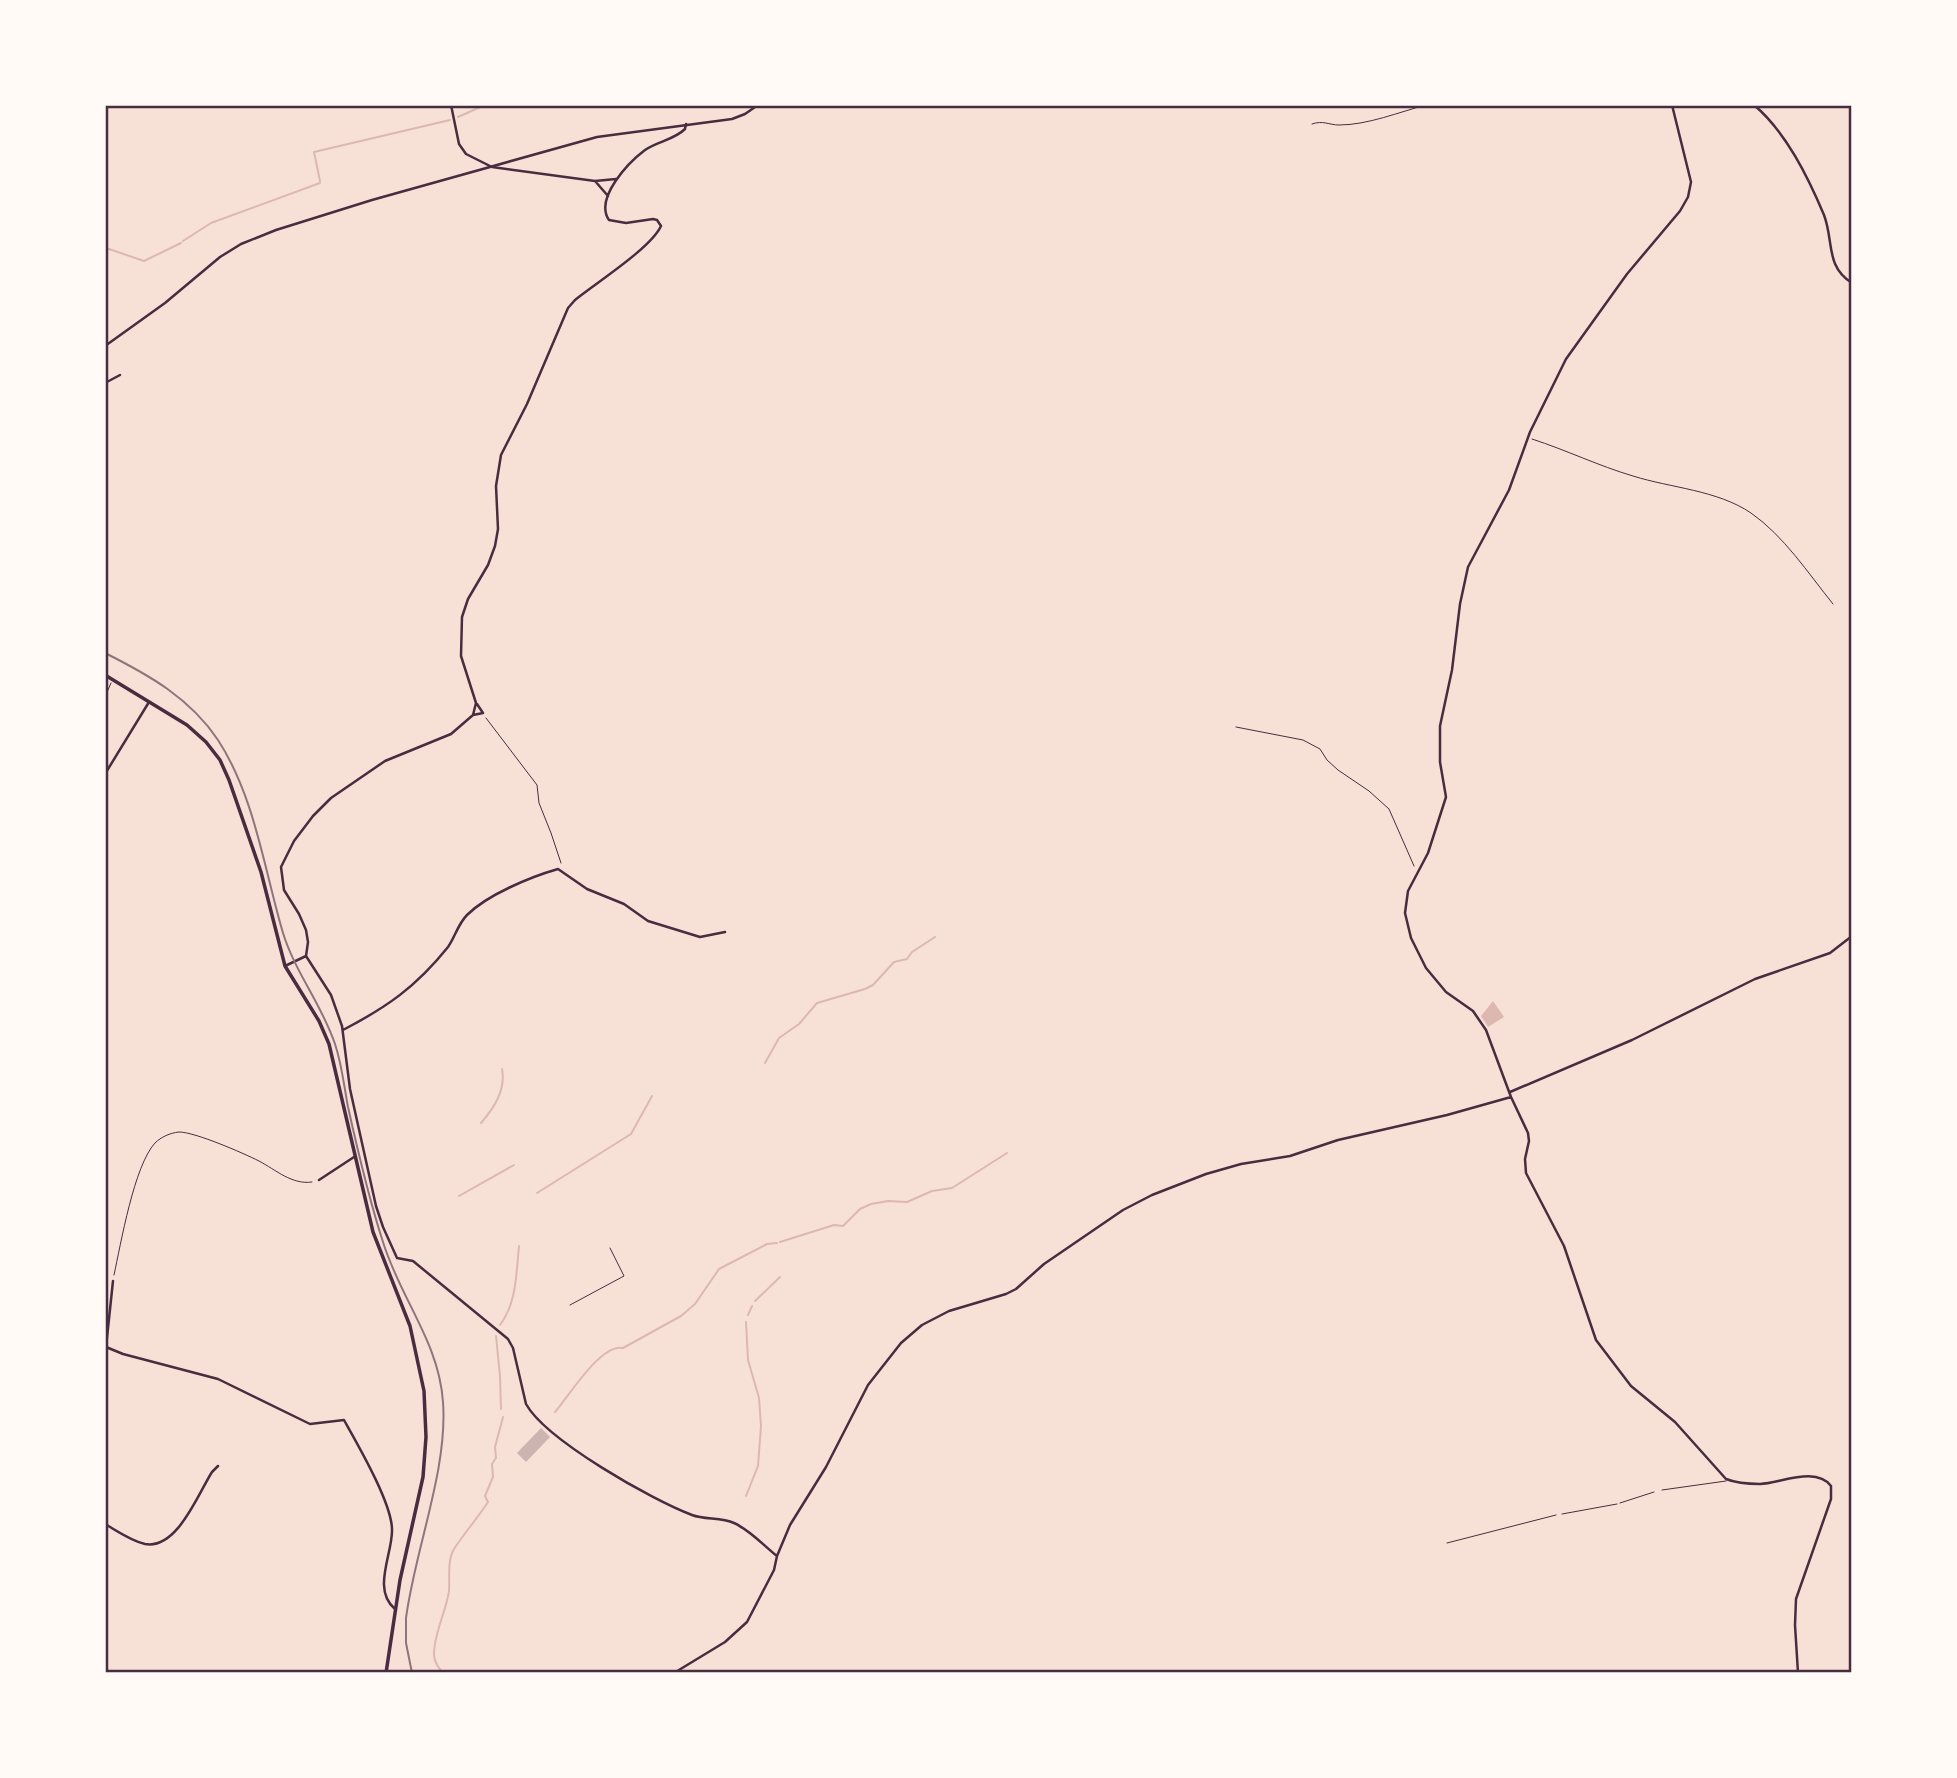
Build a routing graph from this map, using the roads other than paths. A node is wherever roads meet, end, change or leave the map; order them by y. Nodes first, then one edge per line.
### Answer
1 (451, 105) edge
2 (758, 105) edge
3 (1672, 105) edge
4 (1754, 105) edge
5 (686, 124) junction
6 (492, 167) junction
7 (616, 179) junction
8 (595, 181) junction
9 (608, 196) junction
10 (1852, 282) edge
11 (105, 346) edge
12 (120, 375) dead end
13 (105, 383) edge
14 (105, 675) edge
15 (113, 680) junction
16 (105, 697) edge
17 (149, 702) junction
18 (476, 703) junction
19 (473, 715) junction
20 (105, 774) edge
21 (725, 932) dead end
22 (1852, 936) edge
23 (306, 956) junction
24 (285, 966) junction
25 (343, 1030) junction
26 (1511, 1094) junction
27 (355, 1157) junction
28 (319, 1180) road end
29 (113, 1281) road end
30 (105, 1347) edge
31 (218, 1466) dead end
32 (1728, 1480) junction
33 (1662, 1490) dead end
34 (1654, 1492) dead end
35 (1562, 1514) road end
36 (105, 1524) edge
37 (777, 1556) junction
38 (395, 1609) junction
39 (386, 1673) edge
40 (674, 1673) edge
41 (1798, 1673) edge

1 - 6 street
2 - 5 street
3 - 26 street
4 - 10 street
5 - 6 street
5 - 7 street
6 - 8 street
6 - 11 street
7 - 8 street
7 - 9 street
8 - 9 street
9 - 18 street
12 - 13 street
14 - 15 main road
15 - 16 lane
15 - 17 main road
17 - 20 street
17 - 24 main road
18 - 19 street
18 - 19 street
19 - 23 street
21 - 25 street
22 - 26 street
23 - 24 street
23 - 25 street
24 - 27 main road
25 - 37 street
26 - 32 street
26 - 37 street
27 - 28 street
27 - 38 main road
29 - 30 street
30 - 38 street
31 - 36 street
32 - 33 lane
32 - 41 street
34 - 35 lane
37 - 40 street
38 - 39 main road

